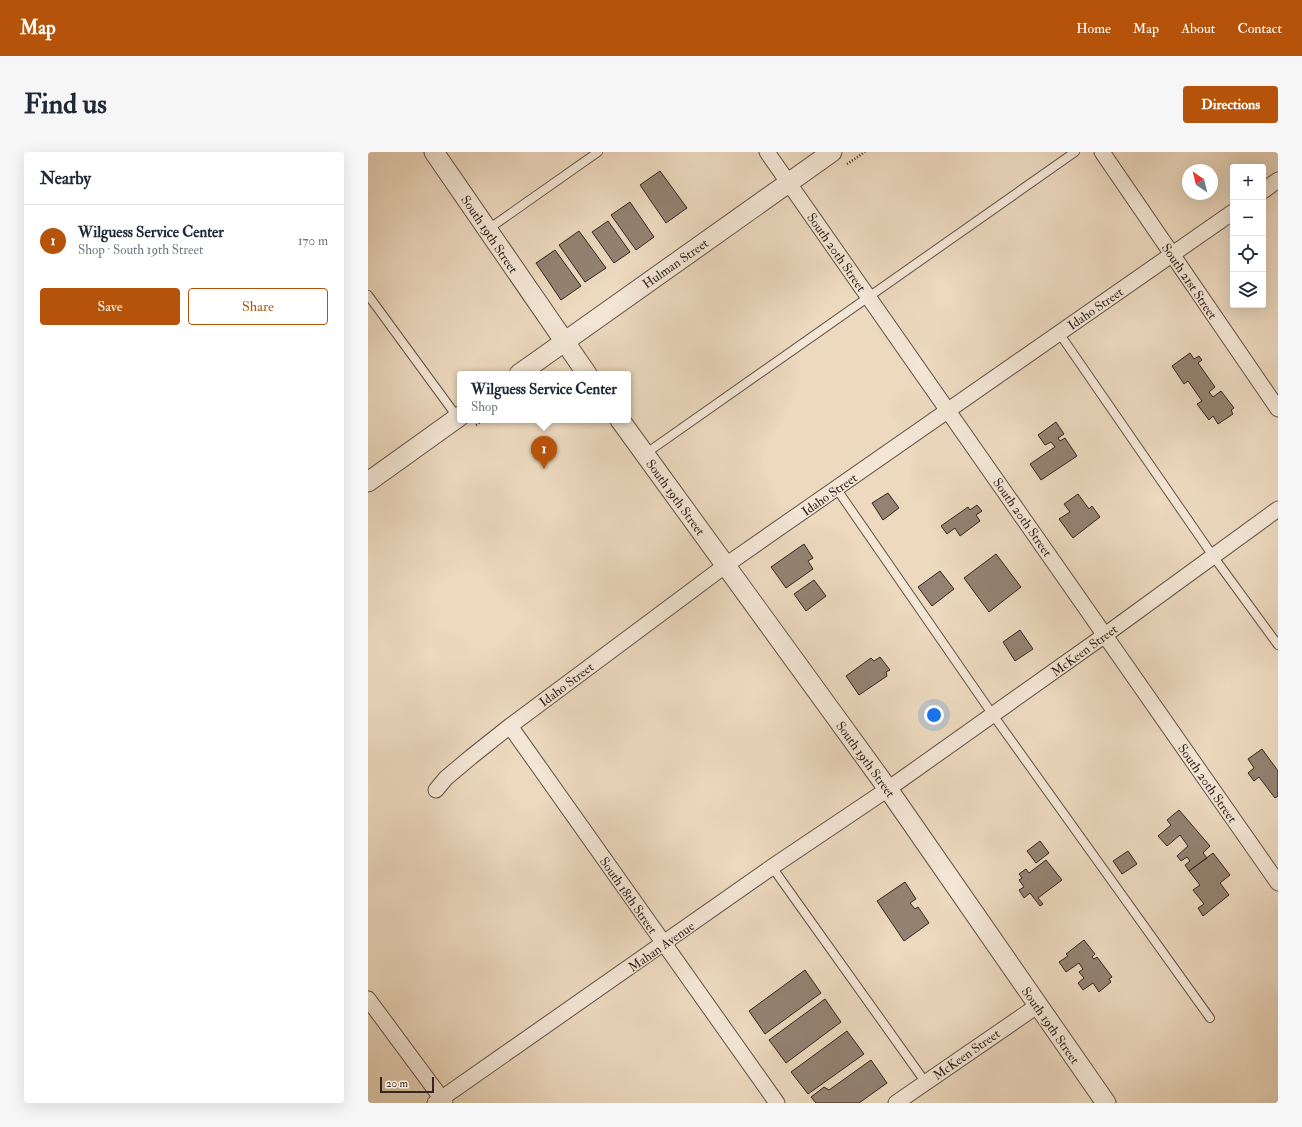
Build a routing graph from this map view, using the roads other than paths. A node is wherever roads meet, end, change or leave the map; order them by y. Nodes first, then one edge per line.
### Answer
1 (434, 152) edge
2 (598, 152) edge
3 (766, 152) edge
4 (832, 152) edge
5 (1075, 152) edge
6 (1102, 152) edge
7 (1278, 180) edge
8 (788, 183) junction
9 (1266, 188) edge
10 (1230, 214) edge
11 (487, 230) junction
12 (1172, 255) junction
13 (368, 294) edge
14 (869, 296) junction
15 (1059, 333) junction
16 (564, 342) junction
17 (523, 371) edge
18 (585, 371) edge
19 (948, 409) junction
20 (1278, 409) edge
21 (457, 414) edge
22 (457, 418) edge
23 (622, 423) edge
24 (645, 454) junction
25 (368, 482) edge
26 (836, 488) junction
27 (1278, 509) edge
28 (1213, 556) junction
29 (726, 565) junction
30 (1105, 635) junction
31 (1278, 645) edge
32 (993, 715) junction
33 (510, 726) junction
34 (888, 789) junction
35 (436, 790) dead end
36 (772, 867) junction
37 (1278, 883) edge
38 (664, 944) junction
39 (368, 999) edge
40 (1037, 1006) junction
41 (1210, 1018) dead end
42 (926, 1083) junction
43 (440, 1101) edge
44 (777, 1103) edge
45 (896, 1103) edge
46 (1106, 1103) edge

1 - 11 street, South 19th Street
2 - 11 lane
3 - 8 street, South 20th Street
4 - 8 street, Hulman Street
5 - 14 lane
6 - 12 street, South 21st Street
7 - 9 street
8 - 14 street, South 20th Street
8 - 16 street, Hulman Street
10 - 12 street, Idaho Street
11 - 16 street, South 19th Street
12 - 15 street, Idaho Street
12 - 20 street, South 21st Street
13 - 21 lane
14 - 19 street, South 20th Street
14 - 24 lane
15 - 19 street, Idaho Street
15 - 28 lane
16 - 17 street, Hulman Street
16 - 18 street, South 19th Street
19 - 26 street, Idaho Street
19 - 30 street, South 20th Street
22 - 25 street
23 - 24 street, South 19th Street
24 - 29 street, South 19th Street
26 - 29 street, Idaho Street
26 - 32 lane
27 - 28 street, McKeen Street
28 - 30 street, McKeen Street
28 - 31 lane
29 - 33 street, Idaho Street
29 - 34 street, South 19th Street
30 - 32 street, McKeen Street
30 - 37 street, South 20th Street
32 - 34 street, McKeen Street
32 - 41 lane
33 - 35 street, Idaho Street
33 - 38 street, South 18th Street
34 - 36 street, Mahan Avenue
34 - 40 street, South 19th Street
36 - 38 street, Mahan Avenue
36 - 42 lane
38 - 43 street, Mahan Avenue
38 - 44 street, South 18th Street
39 - 43 street
40 - 42 street, McKeen Street
40 - 46 street, South 19th Street
42 - 45 street, McKeen Street

